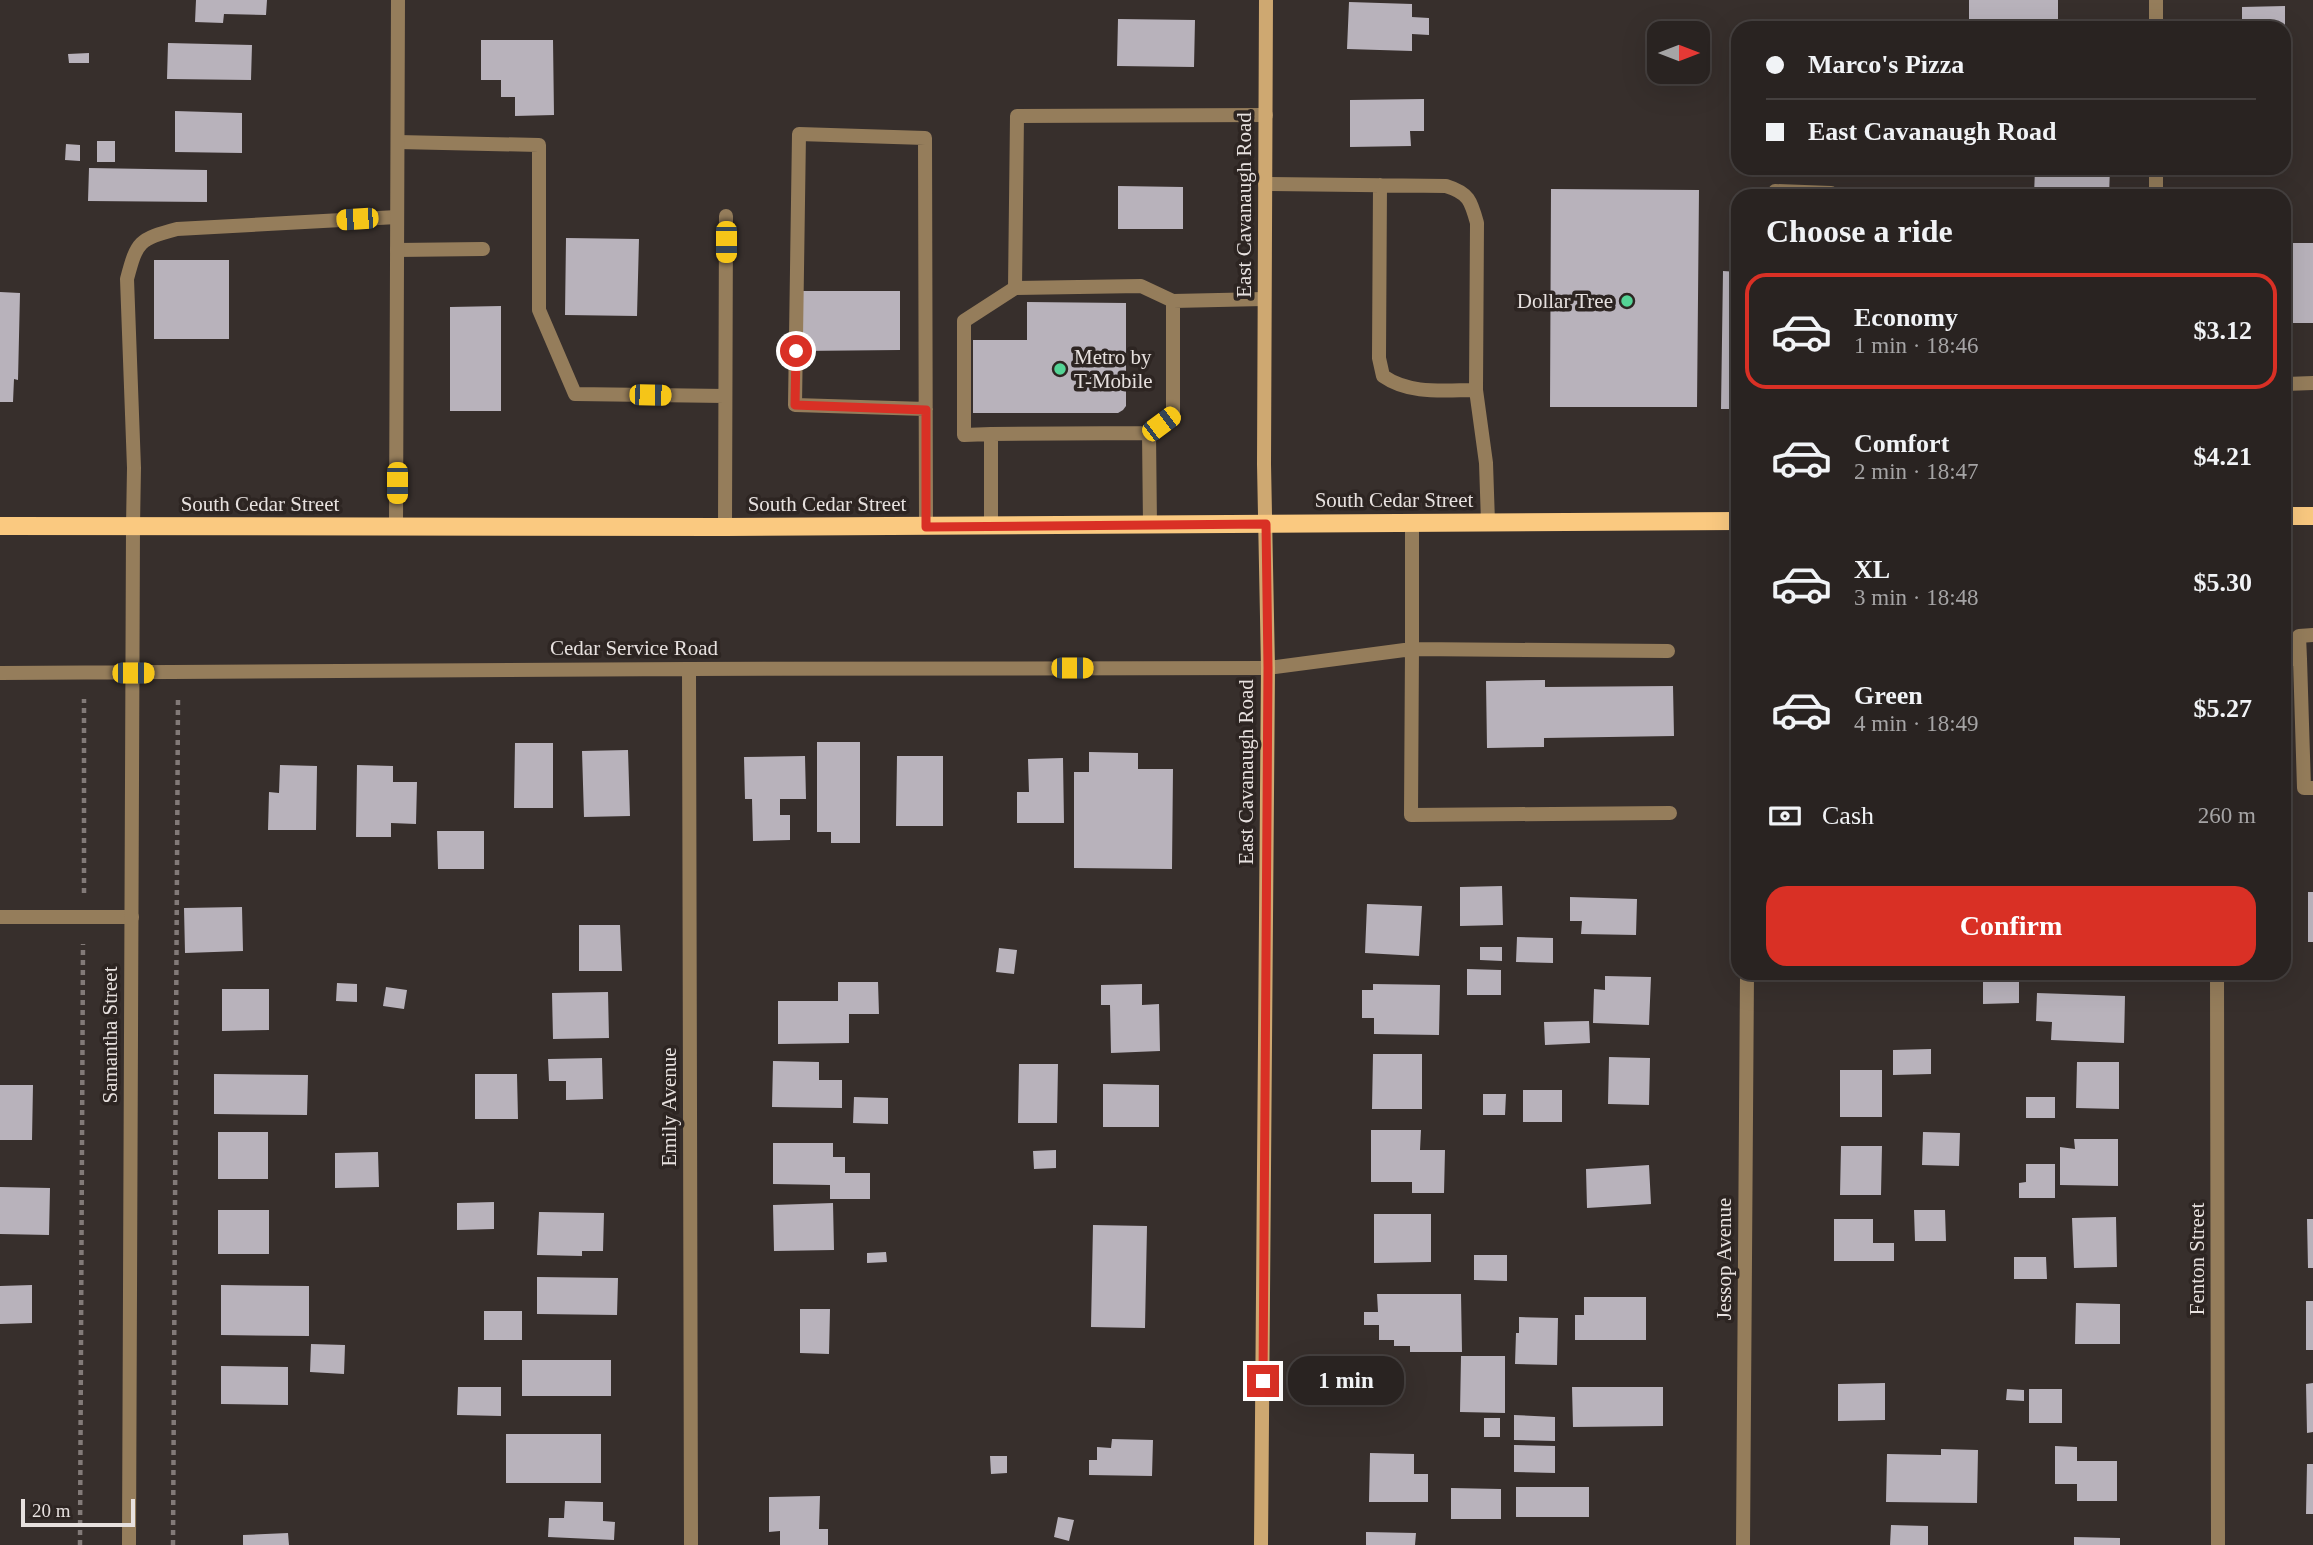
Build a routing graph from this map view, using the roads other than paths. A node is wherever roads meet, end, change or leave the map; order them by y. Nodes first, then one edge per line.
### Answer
1 (398, 0) edge
2 (1266, 0) edge
3 (2156, 0) edge
4 (2156, 21) edge
5 (1266, 115) junction
6 (398, 142) junction
7 (1265, 184) junction
8 (1380, 185) junction
9 (726, 216) dead end
10 (397, 217) junction
11 (483, 249) dead end
12 (397, 250) junction
13 (1015, 288) junction
14 (1264, 299) junction
15 (1173, 301) junction
16 (2313, 383) edge
17 (2291, 384) edge
18 (1476, 390) junction
19 (725, 396) junction
20 (926, 410) junction
21 (1149, 433) junction
22 (991, 434) junction
23 (2291, 516) edge
24 (2313, 516) edge
25 (1731, 520) edge
26 (1412, 522) junction
27 (1488, 522) junction
28 (1266, 524) junction
29 (1150, 525) junction
30 (0, 526) edge
31 (134, 526) junction
32 (991, 526) junction
33 (397, 527) junction
34 (725, 527) junction
35 (926, 527) junction
36 (2313, 635) edge
37 (1412, 649) junction
38 (1668, 650) dead end
39 (2291, 659) edge
40 (2300, 659) junction
41 (1268, 668) junction
42 (689, 669) junction
43 (0, 673) edge
44 (133, 673) junction
45 (2313, 788) edge
46 (1670, 813) dead end
47 (0, 917) edge
48 (132, 917) junction
49 (1747, 980) edge
50 (2217, 980) edge
51 (129, 1545) edge
52 (691, 1545) edge
53 (1261, 1545) edge
54 (1743, 1545) edge
55 (2218, 1545) edge

1 - 6 street
2 - 5 street, East Cavanaugh Road
3 - 4 street
5 - 7 street, East Cavanaugh Road
5 - 13 street
6 - 10 street
6 - 19 street
7 - 8 street
7 - 14 street, East Cavanaugh Road
8 - 18 street
8 - 18 street
9 - 19 street
10 - 12 street
10 - 31 street, Samantha Street
11 - 12 street
12 - 33 street
13 - 15 street
13 - 22 street
14 - 15 street
14 - 28 street, East Cavanaugh Road
15 - 21 street
16 - 17 street
18 - 27 street
19 - 34 street
20 - 20 street
20 - 35 street
21 - 22 street
21 - 29 street
22 - 32 street
23 - 24 main road
25 - 27 main road, South Cedar Street
26 - 27 main road, South Cedar Street
26 - 28 main road, South Cedar Street
26 - 37 street
28 - 29 main road, South Cedar Street
28 - 41 street, East Cavanaugh Road
29 - 32 main road, South Cedar Street
30 - 31 main road, South Cedar Street
31 - 33 main road, South Cedar Street
31 - 44 street, Samantha Street
32 - 35 main road, South Cedar Street
33 - 34 main road, South Cedar Street
34 - 35 main road, South Cedar Street
36 - 40 street
37 - 38 street, Cedar Service Road
37 - 41 street, Cedar Service Road
37 - 46 street
39 - 40 street
40 - 45 street
41 - 42 street, Cedar Service Road
41 - 53 street, East Cavanaugh Road
42 - 44 street, Cedar Service Road
42 - 52 street, Emily Avenue
43 - 44 street, Cedar Service Road
44 - 48 street, Samantha Street
47 - 48 street
48 - 51 street, Samantha Street
49 - 54 street, Jessop Avenue
50 - 55 street, Fenton Street

